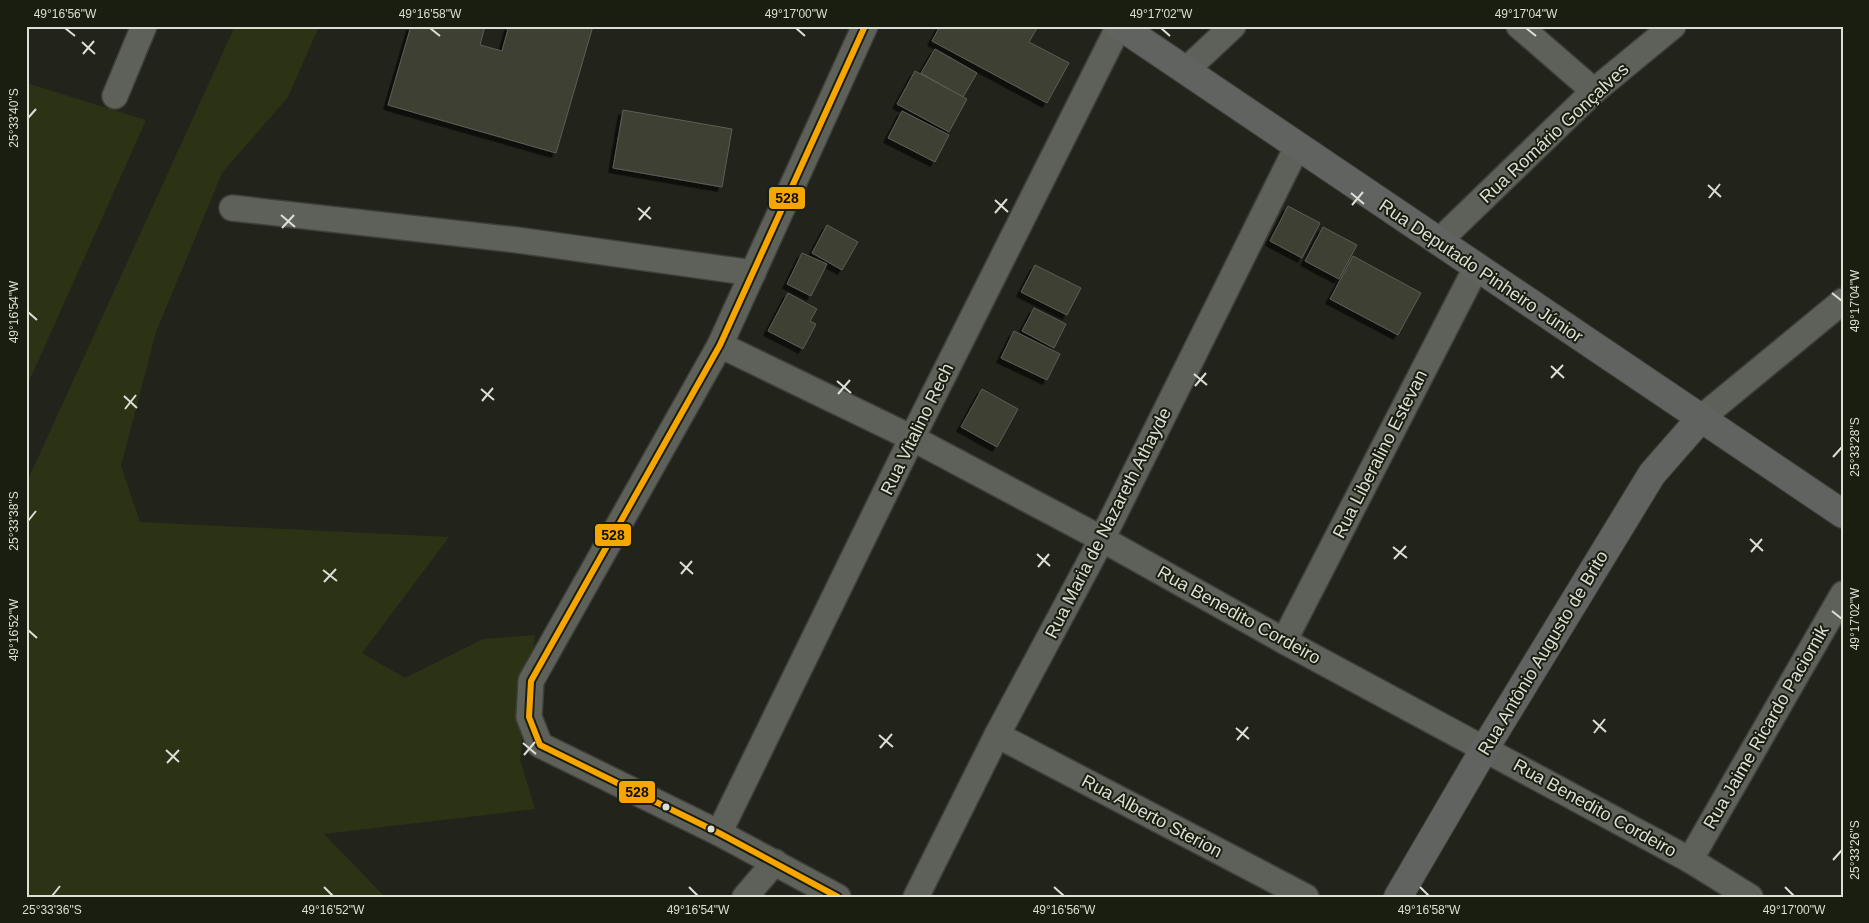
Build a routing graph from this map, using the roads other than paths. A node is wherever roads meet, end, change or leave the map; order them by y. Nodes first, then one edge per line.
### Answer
1 (144, 26) edge
2 (866, 26) edge
3 (1119, 26) edge
4 (1233, 26) edge
5 (1519, 26) edge
6 (1672, 26) edge
7 (1186, 70) junction
8 (1594, 91) junction
9 (114, 96) dead end
10 (1297, 147) junction
11 (232, 208) dead end
12 (1438, 242) junction
13 (1476, 268) junction
14 (753, 273) junction
15 (1843, 301) edge
16 (720, 346) junction
17 (1700, 418) junction
18 (912, 438) junction
19 (1843, 514) edge
20 (1102, 539) junction
21 (1843, 594) edge
22 (1284, 641) junction
23 (998, 735) junction
24 (1485, 748) junction
25 (719, 833) junction
26 (1690, 860) junction
27 (775, 862) junction
28 (745, 897) edge
29 (838, 897) edge
30 (916, 897) edge
31 (1306, 897) edge
32 (1398, 897) edge
33 (1750, 897) edge

1 - 9 street
2 - 14 street
3 - 7 street, Rua Deputado Pinheiro Júnior
3 - 18 street, Rua Vitalino Rech
4 - 7 street
5 - 8 street
6 - 8 street, Rua Romário Gonçalves
7 - 10 street, Rua Deputado Pinheiro Júnior
8 - 12 street, Rua Romário Gonçalves
10 - 12 street, Rua Deputado Pinheiro Júnior
10 - 20 street, Rua Maria de Nazareth Athayde
11 - 14 street
12 - 13 street, Rua Deputado Pinheiro Júnior
13 - 17 street, Rua Deputado Pinheiro Júnior
13 - 22 street, Rua Liberalino Estevan
14 - 16 street
15 - 17 street
16 - 18 street, Rua Benedito Cordeiro
16 - 25 street
17 - 19 street, Rua Deputado Pinheiro Júnior
17 - 24 street, Rua Antônio Augusto de Brito
18 - 20 street, Rua Benedito Cordeiro
18 - 25 street, Rua Vitalino Rech
20 - 22 street, Rua Benedito Cordeiro
20 - 23 street, Rua Maria de Nazareth Athayde
21 - 26 street, Rua Jaime Ricardo Paciornik
22 - 24 street, Rua Benedito Cordeiro
23 - 30 street, Rua Maria de Nazareth Athayde
23 - 31 street, Rua Alberto Sterion
24 - 26 street, Rua Benedito Cordeiro
24 - 32 street, Rua Antônio Augusto de Brito
25 - 27 street
26 - 33 street, Rua Benedito Cordeiro
27 - 28 street
27 - 29 street

